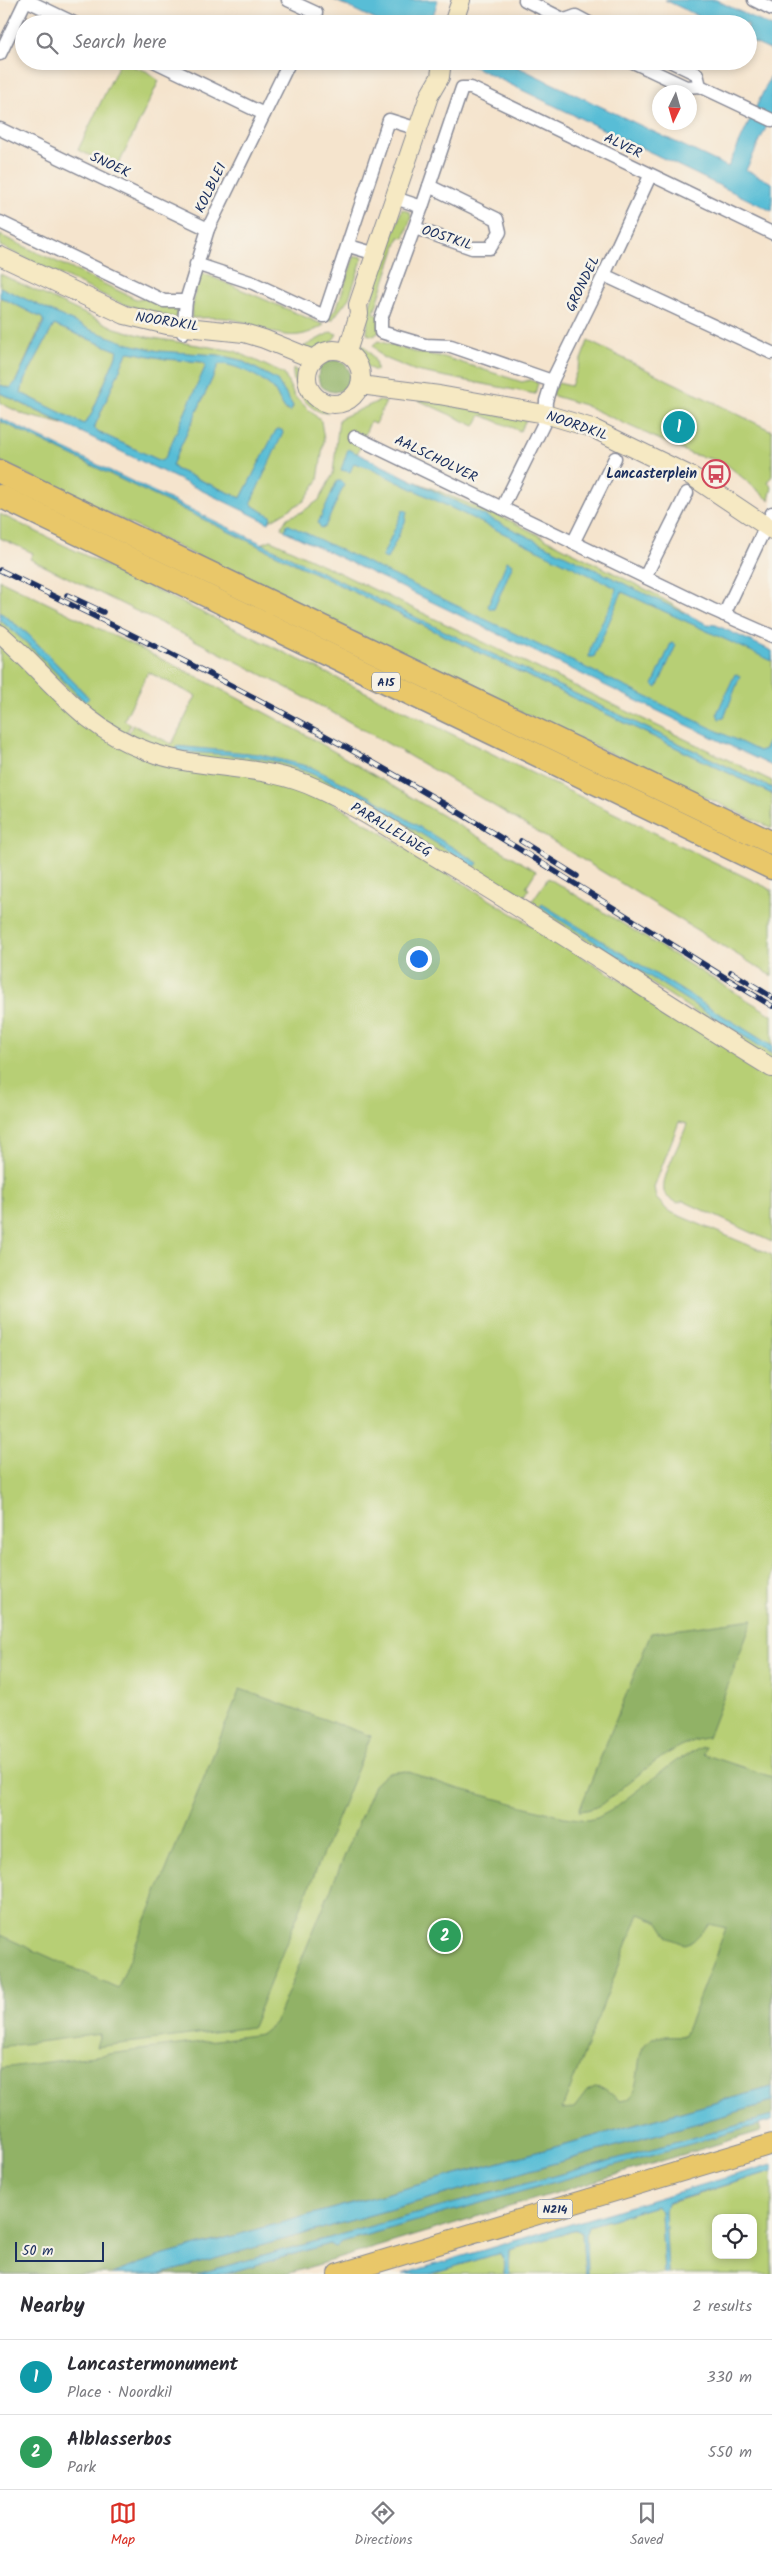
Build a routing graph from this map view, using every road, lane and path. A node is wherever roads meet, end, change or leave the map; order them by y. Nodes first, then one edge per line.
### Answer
1 (26, 0) edge
2 (288, 0) edge
3 (461, 0) edge
4 (525, 0) edge
5 (754, 0) edge
6 (772, 9) edge
7 (19, 15) edge
8 (57, 15) edge
9 (309, 15) edge
10 (456, 15) edge
11 (552, 15) edge
12 (15, 23) edge
13 (0, 54) edge
14 (173, 70) edge
15 (286, 70) edge
16 (432, 70) edge
17 (440, 70) edge
18 (649, 70) edge
19 (689, 70) edge
20 (700, 86) junction
21 (462, 88) joint
22 (429, 96) junction
23 (264, 114) junction
24 (772, 120) edge
25 (0, 129) edge
26 (418, 129) junction
27 (650, 176) junction
28 (429, 186) junction
29 (394, 198) junction
30 (422, 207) junction
31 (0, 222) edge
32 (415, 228) junction
33 (208, 229) junction
34 (772, 233) edge
35 (349, 246) junction
36 (376, 254) junction
37 (0, 256) edge
38 (196, 264) junction
39 (0, 265) edge
40 (604, 275) junction
41 (186, 301) junction
42 (183, 331) junction
43 (342, 351) junction
44 (772, 353) edge
45 (310, 364) junction
46 (361, 379) junction
47 (552, 381) junction
48 (545, 410) junction
49 (355, 438) dead end
50 (615, 458) dead end
51 (0, 472) edge
52 (687, 493) dead end
53 (0, 496) edge
54 (502, 508) junction
55 (770, 521) edge
56 (573, 543) junction
57 (645, 577) junction
58 (724, 615) junction
59 (0, 634) edge
60 (772, 636) edge
61 (772, 843) edge
62 (772, 868) edge
63 (772, 1068) edge
64 (772, 2144) edge
65 (338, 2274) edge

1 - 7 street
1 - 8 street
2 - 9 street
3 - 10 street
4 - 11 street
5 - 6 street
12 - 13 street
14 - 23 street
15 - 23 street, KOLBLEI
16 - 22 street
17 - 22 street
18 - 20 street
19 - 20 street
20 - 24 street
21 - 27 street, ALVER
21 - 28 street, OOSTKIL
22 - 26 street
23 - 33 street, KOLBLEI
25 - 33 street, SNOEK
26 - 29 street
26 - 35 street
27 - 34 street, ALVER
27 - 40 street, GRONDEL
28 - 30 street, OOSTKIL
28 - 32 street, OOSTKIL
29 - 30 street, OOSTKIL
29 - 36 street
30 - 32 street, OOSTKIL
31 - 41 street, NOORDKIL
32 - 47 street, OOSTKIL
33 - 38 street, KOLBLEI
35 - 36 street
35 - 38 street
36 - 43 street
37 - 42 street, NOORDKIL
38 - 41 street, KOLBLEI
39 - 42 street, NOORDKIL
40 - 44 street
40 - 47 street, GRONDEL
41 - 42 street, KOLBLEI
42 - 45 street, NOORDKIL
43 - 45 street
43 - 46 street
45 - 46 street
46 - 48 street, NOORDKIL
47 - 48 street, GRONDEL
48 - 54 street
48 - 55 street, NOORDKIL
49 - 54 street, AALSCHOLVER
50 - 56 street
51 - 61 highway, A15
52 - 57 street
53 - 62 highway, A15
54 - 56 street, AALSCHOLVER
55 - 58 street
56 - 57 street, AALSCHOLVER
57 - 58 street, AALSCHOLVER
58 - 60 street, AALSCHOLVER
59 - 63 street, PARALLELWEG
64 - 65 main road, N214

